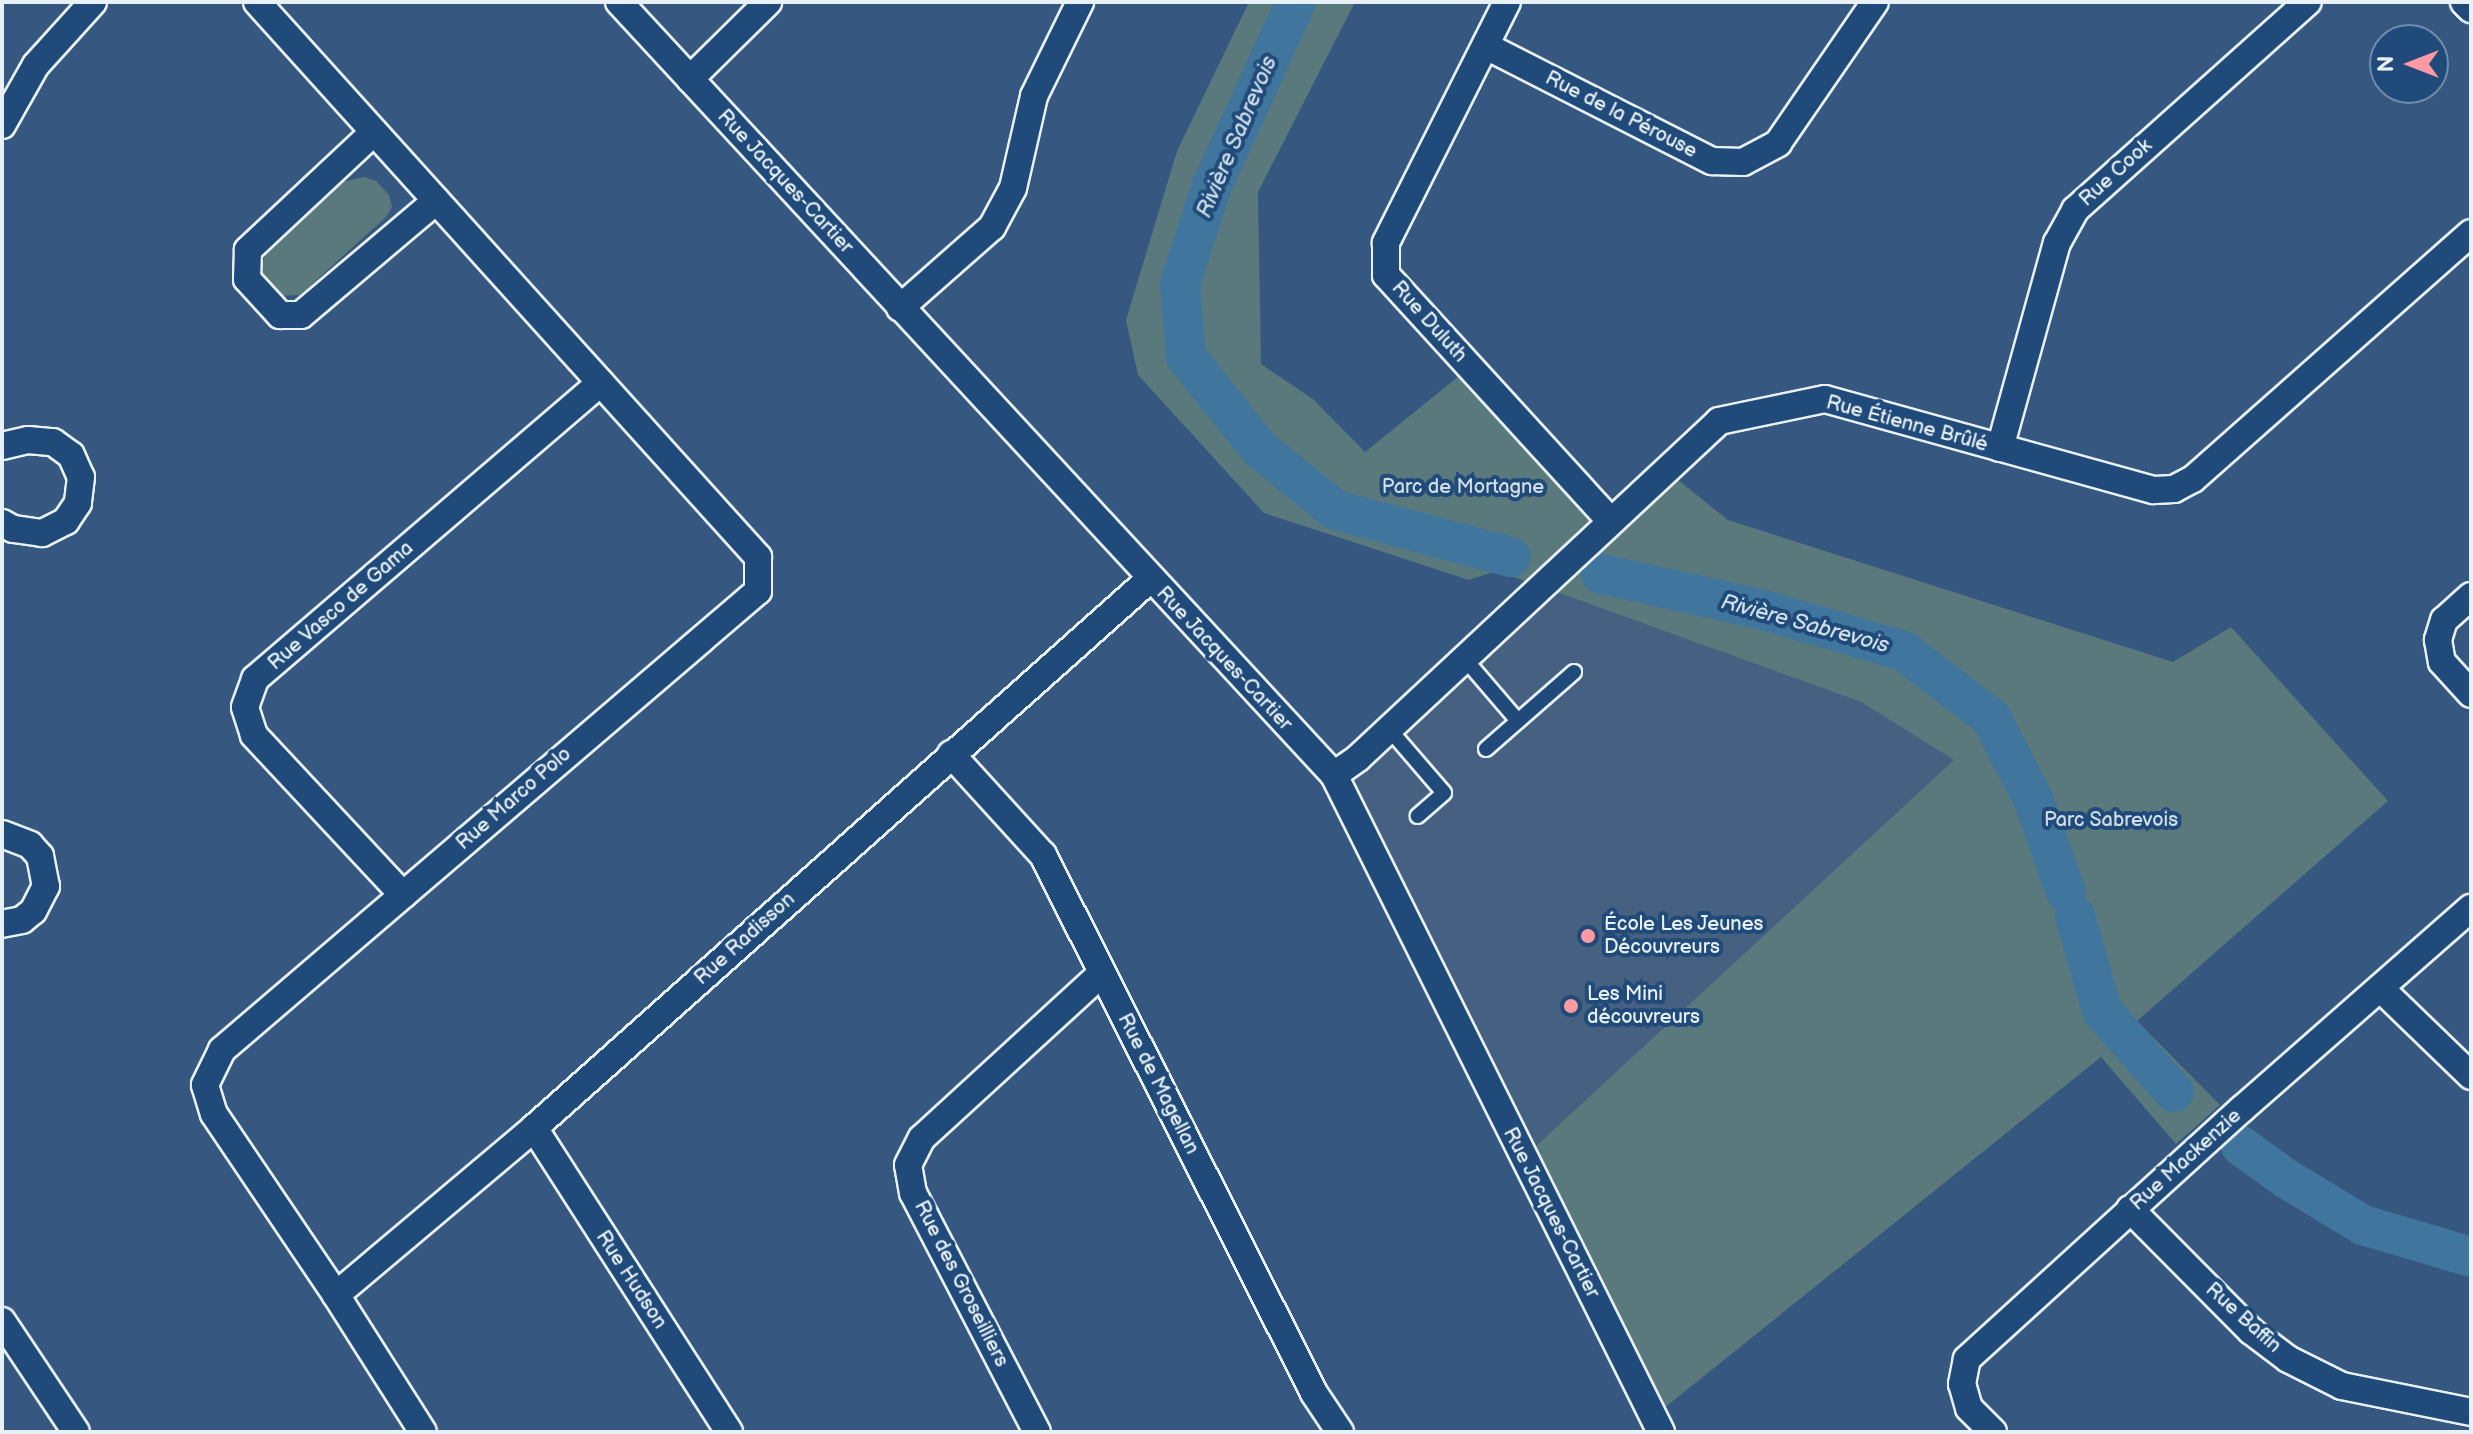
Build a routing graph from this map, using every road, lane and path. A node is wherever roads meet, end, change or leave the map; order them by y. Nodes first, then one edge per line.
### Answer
1 (93, 2) edge
2 (257, 2) edge
3 (619, 2) edge
4 (768, 2) edge
5 (1080, 2) edge
6 (1507, 2) edge
7 (1875, 2) edge
8 (2308, 2) edge
9 (2464, 2) edge
10 (2471, 9) edge
11 (1486, 46) junction
12 (690, 79) junction
13 (2, 125) edge
14 (374, 132) junction
15 (436, 201) junction
16 (2471, 233) edge
17 (900, 308) junction
18 (600, 383) junction
19 (2, 446) edge
20 (2000, 448) junction
21 (1611, 521) junction
22 (2, 523) edge
23 (1150, 579) junction
24 (2471, 596) edge
25 (1464, 658) junction
26 (1574, 672) dead end
27 (2471, 694) edge
28 (1518, 721) junction
29 (1389, 729) junction
30 (1486, 749) dead end
31 (951, 754) junction
32 (1334, 775) junction
33 (1418, 816) dead end
34 (2, 834) edge
35 (403, 895) junction
36 (2471, 908) edge
37 (2, 924) edge
38 (1102, 973) junction
39 (2381, 989) junction
40 (2471, 1076) edge
41 (534, 1128) junction
42 (2130, 1209) junction
43 (336, 1295) junction
44 (2, 1321) edge
45 (2471, 1412) edge
46 (76, 1432) edge
47 (423, 1432) edge
48 (729, 1432) edge
49 (1037, 1432) edge
50 (1340, 1432) edge
51 (1661, 1432) edge
52 (1993, 1432) edge

1 - 13 street
2 - 14 street, Rue Marco Polo
3 - 12 street, Rue Jacques-Cartier
4 - 12 street
5 - 17 street
6 - 11 street, Rue Duluth
7 - 11 street, Rue de la Pérouse
8 - 20 street, Rue Cook
9 - 10 street
11 - 21 street, Rue Duluth
12 - 17 street, Rue Jacques-Cartier
14 - 15 street, Rue Marco Polo
14 - 15 street
15 - 18 street, Rue Marco Polo
16 - 20 street, Rue Étienne Brûlé
17 - 23 street, Rue Jacques-Cartier
18 - 35 street, Rue Vasco de Gama
18 - 35 street, Rue Marco Polo
19 - 22 street
20 - 21 street, Rue Étienne Brûlé
21 - 25 street, Rue Étienne Brûlé
23 - 31 street, Rue Radisson
23 - 32 street, Rue Jacques-Cartier
24 - 27 street
25 - 28 lane
25 - 29 street, Rue Étienne Brûlé
26 - 28 lane
28 - 30 lane
29 - 32 street, Rue Étienne Brûlé
29 - 33 lane
31 - 38 street, Rue de Magellan
31 - 41 street, Rue Radisson
32 - 51 street, Rue Jacques-Cartier
34 - 37 street
35 - 43 street, Rue Marco Polo
36 - 39 street, Rue Mackenzie
38 - 49 street, Rue des Groseilliers
38 - 50 street, Rue de Magellan
39 - 40 street
39 - 42 street, Rue Mackenzie
41 - 43 street, Rue Radisson
41 - 48 street, Rue Hudson
42 - 45 street, Rue Baffin
42 - 52 street, Rue Mackenzie
43 - 47 street, Rue Marco Polo
44 - 46 street

